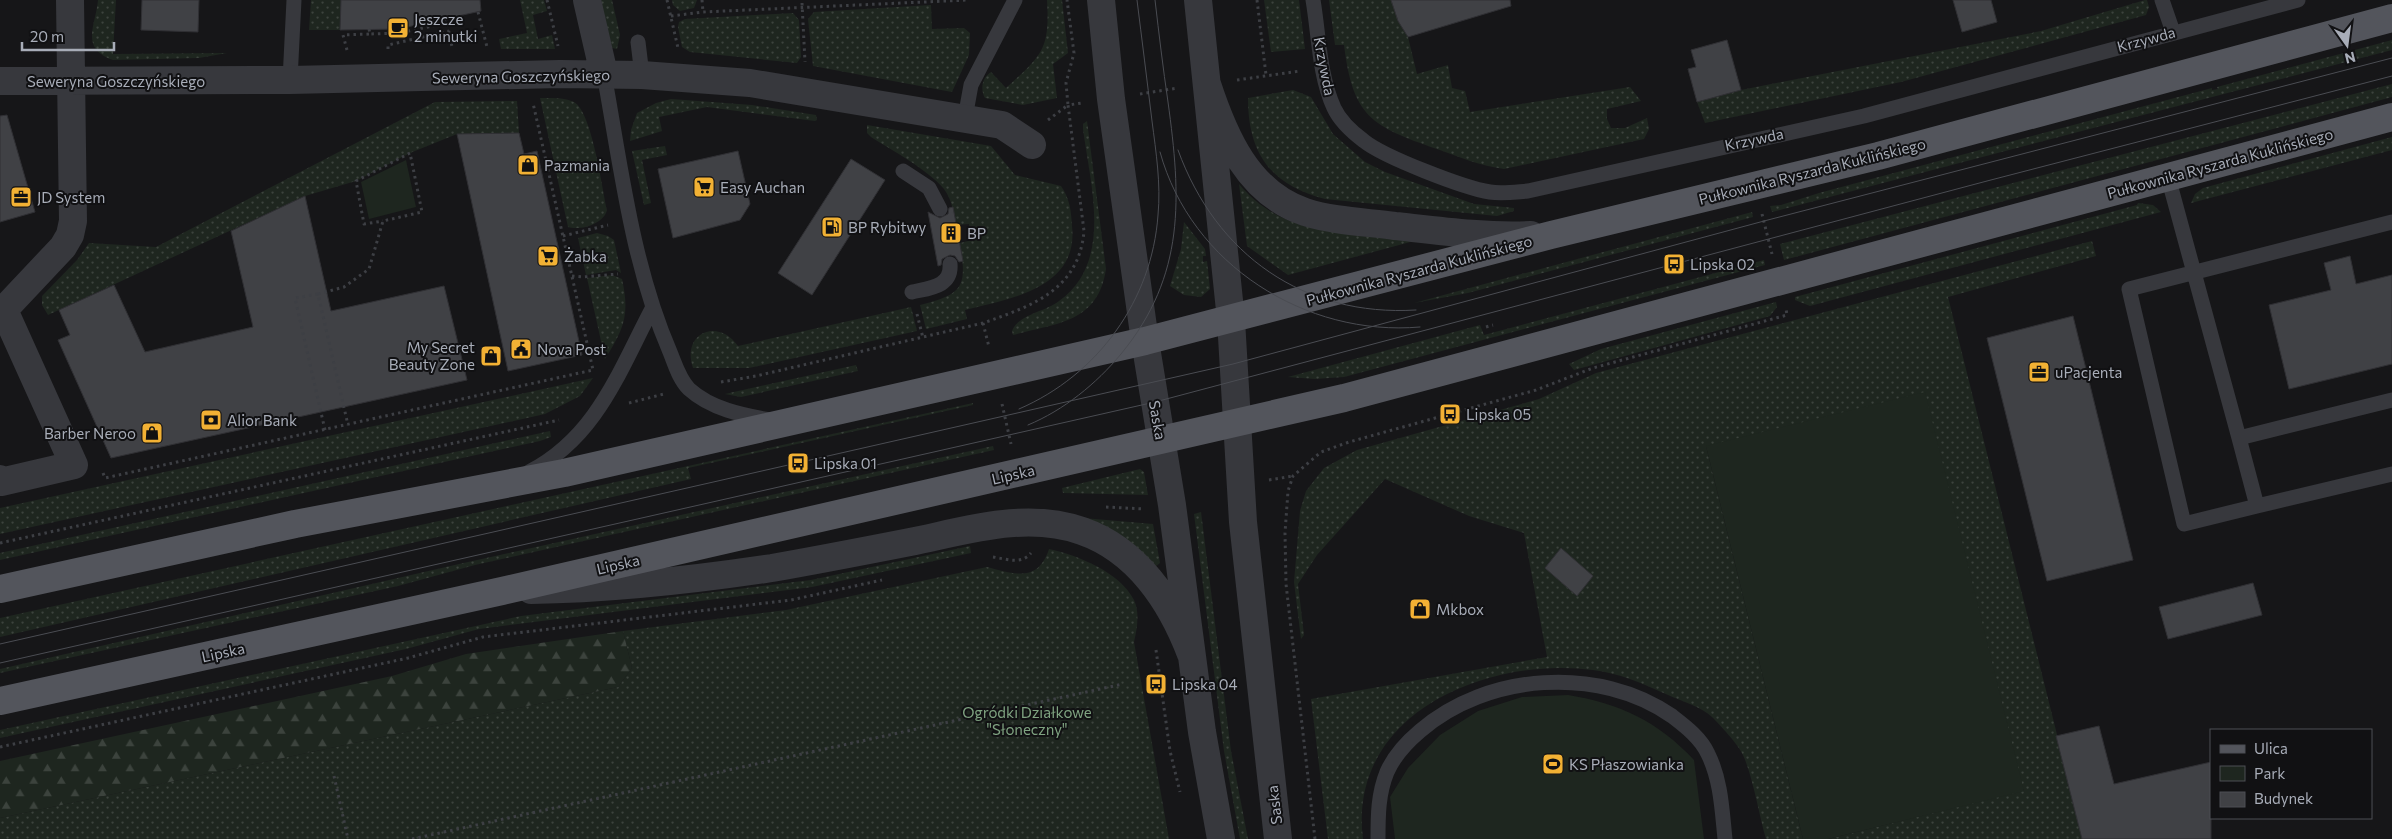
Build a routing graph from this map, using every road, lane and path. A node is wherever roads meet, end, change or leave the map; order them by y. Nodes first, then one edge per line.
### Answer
1 (70, 0) edge
2 (294, 0) edge
3 (547, 0) edge
4 (587, 0) edge
5 (666, 0) edge
6 (702, 0) edge
7 (871, 0) edge
8 (951, 0) edge
9 (968, 0) edge
10 (1015, 0) edge
11 (1067, 0) edge
12 (1101, 0) edge
13 (1198, 0) edge
14 (1257, 0) edge
15 (1314, 0) edge
16 (2162, 0) edge
17 (2298, 0) edge
18 (802, 3) dead end
19 (871, 5) junction
20 (802, 8) junction
21 (478, 12) dead end
22 (703, 12) junction
23 (670, 16) junction
24 (2392, 18) edge
25 (369, 29) dead end
26 (449, 31) junction
27 (2173, 32) junction
28 (370, 34) junction
29 (638, 42) dead end
30 (486, 44) dead end
31 (388, 45) dead end
32 (452, 47) dead end
33 (558, 47) dead end
34 (347, 49) dead end
35 (678, 50) dead end
36 (805, 50) dead end
37 (1309, 70) dead end
38 (604, 74) junction
39 (642, 75) junction
40 (1266, 75) junction
41 (290, 80) junction
42 (1236, 80) dead end
43 (0, 81) edge
44 (72, 81) junction
45 (1194, 86) junction
46 (1137, 95) dead end
47 (533, 102) dead end
48 (2392, 117) edge
49 (965, 118) junction
50 (1049, 118) dead end
51 (1032, 145) dead end
52 (902, 171) dead end
53 (2168, 177) junction
54 (1760, 206) dead end
55 (940, 209) dead end
56 (383, 221) junction
57 (2392, 222) edge
58 (613, 224) dead end
59 (1552, 235) junction
60 (563, 236) junction
61 (1773, 258) dead end
62 (950, 264) dead end
63 (2196, 273) junction
64 (572, 276) junction
65 (625, 276) dead end
66 (912, 292) dead end
67 (318, 294) junction
68 (653, 307) junction
69 (2, 312) edge
70 (1787, 315) dead end
71 (1231, 320) junction
72 (983, 323) dead end
73 (1144, 341) junction
74 (988, 344) dead end
75 (665, 394) dead end
76 (999, 394) dead end
77 (2392, 400) edge
78 (622, 405) dead end
79 (561, 420) dead end
80 (786, 423) junction
81 (1236, 423) junction
82 (348, 425) junction
83 (325, 430) junction
84 (2239, 438) junction
85 (1162, 440) junction
86 (1012, 450) dead end
87 (102, 470) dead end
88 (2392, 474) edge
89 (1293, 476) junction
90 (1282, 477) dead end
91 (0, 479) edge
92 (510, 483) junction
93 (2257, 506) junction
94 (0, 543) edge
95 (1032, 548) dead end
96 (985, 557) dead end
97 (890, 578) dead end
98 (0, 589) edge
99 (502, 591) junction
100 (1154, 640) dead end
101 (1192, 654) junction
102 (1123, 684) dead end
103 (0, 701) edge
104 (0, 747) edge
105 (334, 776) dead end
106 (1181, 794) dead end
107 (348, 839) edge
108 (412, 839) edge
109 (1221, 839) edge
110 (1278, 839) edge
111 (1315, 839) edge
112 (1378, 839) edge
113 (1725, 839) edge

1 - 44 street
2 - 41 lane
3 - 33 path
4 - 38 street
5 - 23 path
6 - 22 path
7 - 19 path
8 - 9 path
8 - 19 path
10 - 49 lane
11 - 50 path
12 - 73 street, Saska
13 - 45 street, Saska
14 - 40 path
15 - 27 lane, Krzywda
16 - 27 lane
17 - 27 lane, Krzywda
18 - 20 path
19 - 20 path
20 - 22 path
20 - 36 path
21 - 30 path
22 - 23 path
23 - 35 path
24 - 59 main road, Pułkownika Ryszarda Kuklińskiego
25 - 28 path
26 - 28 path
26 - 31 path
26 - 32 path
28 - 34 path
29 - 39 lane
37 - 40 path
38 - 39 street, Seweryna Goszczyńskiego
38 - 41 street, Seweryna Goszczyńskiego
38 - 68 lane
39 - 49 street, Seweryna Goszczyńskiego
40 - 42 path
41 - 44 street, Seweryna Goszczyńskiego
43 - 44 street, Seweryna Goszczyńskiego
44 - 69 street
45 - 46 path
45 - 59 street, Saska
45 - 71 street, Saska
47 - 60 path
48 - 53 main road, Pułkownika Ryszarda Kuklińskiego
49 - 51 street, Seweryna Goszczyńskiego
52 - 55 lane
53 - 63 lane
53 - 81 main road, Pułkownika Ryszarda Kuklińskiego
54 - 61 path
56 - 56 path
56 - 67 path
57 - 63 lane
58 - 60 path
59 - 71 main road, Pułkownika Ryszarda Kuklińskiego
60 - 64 path
62 - 66 lane
63 - 84 lane
63 - 93 lane
64 - 65 path
64 - 82 path
67 - 82 path
67 - 83 path
68 - 80 lane
68 - 92 lane
69 - 91 street
70 - 89 path
71 - 73 main road
71 - 81 street, Saska
72 - 74 path
73 - 80 main road
73 - 85 street, Saska
75 - 78 path
76 - 86 path
77 - 84 lane
79 - 94 path
80 - 92 main road
81 - 85 main road, Lipska
81 - 110 street, Saska
82 - 83 path
83 - 87 path
84 - 93 lane
85 - 99 main road, Lipska
85 - 101 street, Saska
88 - 93 lane
89 - 90 path
89 - 111 path
92 - 98 main road
95 - 96 path
97 - 104 path
99 - 101 street
99 - 103 main road, Lipska
100 - 106 path
101 - 109 street, Saska
102 - 108 path
105 - 107 path
112 - 113 lane

